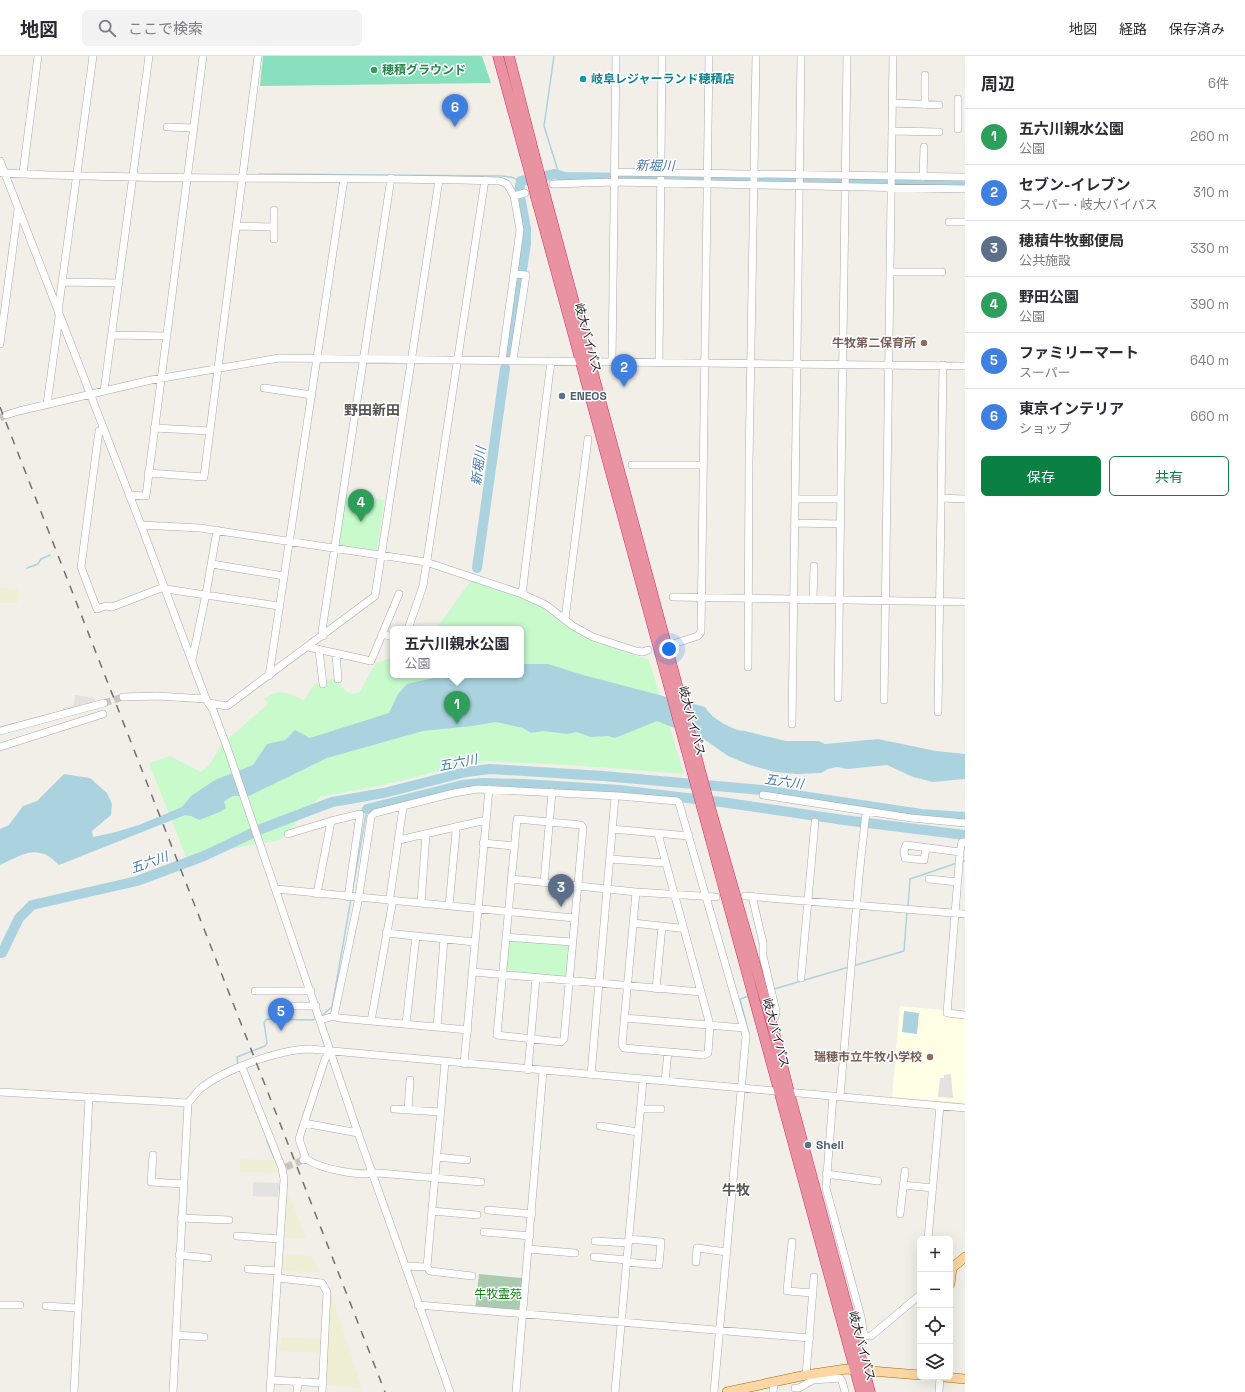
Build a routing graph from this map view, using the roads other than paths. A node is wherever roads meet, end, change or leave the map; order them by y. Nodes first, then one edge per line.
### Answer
1 (38, 56) edge
2 (93, 56) edge
3 (149, 56) edge
4 (203, 56) edge
5 (258, 56) edge
6 (498, 56) edge
7 (509, 56) edge
8 (616, 56) edge
9 (662, 56) edge
10 (709, 56) edge
11 (756, 56) edge
12 (801, 56) edge
13 (847, 56) edge
14 (893, 56) edge
15 (925, 74) dead end
16 (958, 99) dead end
17 (892, 103) junction
18 (925, 105) junction
19 (939, 105) dead end
20 (962, 114) edge
21 (167, 127) dead end
22 (193, 128) junction
23 (958, 129) dead end
24 (892, 131) junction
25 (939, 132) dead end
26 (924, 147) dead end
27 (0, 161) edge
28 (2, 173) edge
29 (22, 173) junction
30 (77, 175) junction
31 (535, 175) junction
32 (133, 177) junction
33 (187, 177) junction
34 (614, 177) junction
35 (923, 177) junction
36 (965, 177) edge
37 (242, 178) junction
38 (391, 178) junction
39 (661, 178) junction
40 (344, 179) junction
41 (707, 179) junction
42 (439, 180) junction
43 (484, 180) junction
44 (754, 180) junction
45 (799, 180) junction
46 (846, 181) junction
47 (891, 182) junction
48 (553, 184) dead end
49 (965, 189) edge
50 (525, 193) dead end
51 (515, 196) junction
52 (18, 208) junction
53 (274, 210) dead end
54 (949, 222) dead end
55 (965, 222) edge
56 (236, 226) junction
57 (274, 227) junction
58 (274, 239) dead end
59 (890, 272) junction
60 (942, 272) dead end
61 (515, 274) junction
62 (63, 282) junction
63 (119, 283) junction
64 (59, 314) junction
65 (112, 335) junction
66 (166, 336) junction
67 (0, 344) edge
68 (317, 357) junction
69 (364, 358) junction
70 (410, 359) junction
71 (456, 360) junction
72 (502, 360) junction
73 (513, 360) junction
74 (585, 360) junction
75 (551, 361) junction
76 (612, 362) junction
77 (659, 362) junction
78 (704, 362) junction
79 (751, 363) junction
80 (797, 364) junction
81 (843, 364) junction
82 (889, 365) junction
83 (943, 365) junction
84 (965, 366) edge
85 (220, 367) junction
86 (161, 378) junction
87 (264, 388) dead end
88 (104, 391) junction
89 (90, 394) junction
90 (312, 395) junction
91 (47, 404) junction
92 (6, 415) tunnel mouth
93 (154, 428) junction
94 (99, 431) dead end
95 (210, 431) junction
96 (588, 439) dead end
97 (632, 465) dead end
98 (703, 465) junction
99 (148, 474) junction
100 (129, 495) junction
101 (941, 498) junction
102 (795, 499) junction
103 (841, 499) junction
104 (965, 499) edge
105 (795, 524) junction
106 (841, 524) junction
107 (141, 525) junction
108 (217, 530) junction
109 (289, 541) junction
110 (335, 548) junction
111 (380, 555) junction
112 (426, 562) junction
113 (212, 564) junction
114 (814, 566) dead end
115 (284, 576) junction
116 (165, 588) junction
117 (206, 594) junction
118 (398, 594) dead end
119 (522, 594) junction
120 (673, 597) dead end
121 (700, 597) junction
122 (748, 598) junction
123 (794, 600) junction
124 (813, 600) junction
125 (840, 600) junction
126 (886, 601) junction
127 (939, 602) junction
128 (965, 602) edge
129 (279, 606) junction
130 (565, 620) junction
131 (409, 626) edge
132 (382, 634) junction
133 (323, 636) junction
134 (390, 636) edge
135 (676, 643) dead end
136 (308, 647) junction
137 (319, 650) junction
138 (648, 650) dead end
139 (336, 654) junction
140 (192, 660) junction
141 (748, 668) dead end
142 (269, 676) junction
143 (338, 678) dead end
144 (323, 684) dead end
145 (123, 697) tunnel mouth
146 (838, 698) dead end
147 (884, 700) dead end
148 (207, 701) junction
149 (104, 703) tunnel mouth
150 (938, 712) dead end
151 (103, 714) dead end
152 (792, 724) dead end
153 (0, 731) edge
154 (0, 748) edge
155 (489, 789) junction
156 (552, 792) junction
157 (763, 795) dead end
158 (615, 797) junction
159 (403, 807) junction
160 (707, 812) junction
161 (866, 812) junction
162 (486, 820) junction
163 (330, 821) junction
164 (815, 822) dead end
165 (550, 823) junction
166 (965, 823) edge
167 (454, 827) junction
168 (612, 829) junction
169 (288, 834) dead end
170 (426, 834) junction
171 (658, 834) junction
172 (689, 836) junction
173 (398, 840) junction
174 (484, 842) junction
175 (965, 842) edge
176 (514, 846) junction
177 (926, 848) dead end
178 (610, 859) junction
179 (961, 861) edge
180 (665, 863) junction
181 (511, 879) junction
182 (929, 879) dead end
183 (544, 883) junction
184 (960, 883) edge
185 (577, 886) junction
186 (276, 889) junction
187 (607, 889) junction
188 (636, 892) junction
189 (317, 894) junction
190 (674, 895) junction
191 (348, 897) junction
192 (716, 897) dead end
193 (359, 898) junction
194 (707, 898) junction
195 (390, 901) junction
196 (808, 901) junction
197 (421, 903) junction
198 (856, 905) junction
199 (449, 906) junction
200 (478, 909) junction
201 (508, 912) junction
202 (956, 914) junction
203 (965, 914) edge
204 (574, 918) junction
205 (633, 924) junction
206 (662, 926) junction
207 (683, 927) junction
208 (386, 933) junction
209 (416, 936) junction
210 (506, 937) junction
211 (444, 939) junction
212 (475, 942) junction
213 (572, 942) junction
214 (473, 972) junction
215 (503, 975) junction
216 (536, 978) junction
217 (801, 978) dead end
218 (568, 982) junction
219 (599, 984) junction
220 (627, 987) junction
221 (656, 989) junction
222 (255, 991) dead end
223 (311, 991) junction
224 (700, 992) junction
225 (284, 1006) dead end
226 (316, 1006) junction
227 (965, 1015) edge
228 (334, 1016) junction
229 (625, 1018) junction
230 (320, 1020) junction
231 (771, 1020) junction
232 (371, 1021) junction
233 (406, 1024) junction
234 (710, 1025) junction
235 (436, 1027) junction
236 (744, 1028) junction
237 (468, 1030) junction
238 (530, 1039) junction
239 (330, 1051) junction
240 (668, 1052) junction
241 (445, 1062) junction
242 (464, 1064) junction
243 (242, 1067) junction
244 (528, 1070) junction
245 (543, 1071) junction
246 (591, 1075) junction
247 (410, 1080) dead end
248 (643, 1080) junction
249 (665, 1082) junction
250 (741, 1089) junction
251 (0, 1092) edge
252 (784, 1092) junction
253 (836, 1096) junction
254 (89, 1097) junction
255 (188, 1103) junction
256 (940, 1106) junction
257 (965, 1108) edge
258 (394, 1109) dead end
259 (640, 1109) junction
260 (661, 1109) dead end
261 (408, 1110) junction
262 (440, 1112) junction
263 (304, 1123) junction
264 (600, 1126) dead end
265 (638, 1132) junction
266 (358, 1133) junction
267 (153, 1155) dead end
268 (437, 1157) junction
269 (467, 1160) dead end
270 (905, 1171) dead end
271 (373, 1174) junction
272 (826, 1174) junction
273 (435, 1178) junction
274 (876, 1181) dead end
275 (481, 1182) dead end
276 (183, 1184) junction
277 (904, 1186) junction
278 (933, 1188) junction
279 (488, 1210) dead end
280 (432, 1211) junction
281 (532, 1214) junction
282 (900, 1214) dead end
283 (477, 1215) dead end
284 (181, 1218) junction
285 (229, 1220) dead end
286 (484, 1232) dead end
287 (237, 1236) dead end
288 (530, 1236) junction
289 (928, 1236) edge
290 (280, 1239) junction
291 (596, 1241) dead end
292 (628, 1241) junction
293 (792, 1242) dead end
294 (528, 1249) junction
295 (727, 1252) junction
296 (575, 1253) dead end
297 (179, 1255) junction
298 (594, 1257) dead end
299 (965, 1257) edge
300 (208, 1258) dead end
301 (627, 1261) junction
302 (696, 1262) dead end
303 (405, 1266) junction
304 (427, 1267) junction
305 (953, 1267) edge
306 (248, 1269) dead end
307 (278, 1274) junction
308 (472, 1276) dead end
309 (814, 1277) dead end
310 (813, 1293) junction
311 (917, 1298) edge
312 (0, 1305) edge
313 (20, 1305) dead end
314 (418, 1305) junction
315 (46, 1306) dead end
316 (77, 1308) junction
317 (523, 1315) junction
318 (621, 1322) junction
319 (720, 1331) junction
320 (176, 1334) junction
321 (204, 1337) dead end
322 (810, 1338) junction
323 (860, 1370) junction
324 (806, 1375) junction
325 (917, 1375) edge
326 (953, 1378) edge
327 (965, 1379) edge
328 (271, 1380) junction
329 (940, 1380) edge
330 (298, 1381) junction
331 (322, 1383) junction
332 (795, 1386) edge
333 (773, 1387) edge
334 (74, 1392) edge
335 (173, 1392) edge
336 (270, 1392) edge
337 (297, 1392) edge
338 (322, 1392) edge
339 (450, 1392) edge
340 (516, 1392) edge
341 (615, 1392) edge
342 (714, 1392) edge
343 (728, 1392) edge
344 (846, 1392) edge
345 (861, 1392) edge
346 (870, 1392) edge
347 (939, 1392) edge

1 - 29 street
2 - 30 street
3 - 32 street
4 - 22 street
5 - 37 street
6 - 31 highway, 岐大バイパス
7 - 31 highway, 岐大バイパス
8 - 34 street
9 - 39 street
10 - 41 street
11 - 44 street
12 - 45 street
13 - 46 street
14 - 17 street
15 - 18 street
16 - 20 street
17 - 18 street
17 - 24 street
18 - 19 street
20 - 23 street
21 - 22 street
22 - 33 street
24 - 25 street
24 - 47 street
26 - 35 street
27 - 28 street
28 - 29 street
28 - 52 street
29 - 30 street
30 - 32 street
30 - 62 street
31 - 74 highway, 岐大バイパス, bridge
32 - 33 street
32 - 63 street
33 - 37 street
33 - 66 street
34 - 39 street
34 - 48 street
34 - 76 street
35 - 36 street
35 - 47 street
37 - 40 street
37 - 56 street
38 - 40 street
38 - 42 street
38 - 69 street
39 - 41 street
39 - 77 street
40 - 68 street
41 - 44 street
41 - 78 street
42 - 43 street
42 - 70 street
43 - 51 street
43 - 71 street
44 - 45 street
44 - 79 street
45 - 46 street
45 - 80 street
46 - 47 street
46 - 47 street
46 - 81 street
47 - 49 street
47 - 59 street
50 - 51 street
51 - 61 street
52 - 64 street
52 - 67 street
53 - 57 street
54 - 55 street
56 - 57 street
56 - 85 street
57 - 58 street
59 - 60 street
59 - 82 street
61 - 72 street
61 - 73 street
62 - 63 street
62 - 64 street
63 - 65 street
64 - 89 street
64 - 91 street
65 - 66 street
65 - 88 street
66 - 86 street
68 - 69 street
68 - 85 street
68 - 90 street
69 - 70 street
69 - 110 street
70 - 71 street
70 - 111 street
71 - 72 street
71 - 112 street
72 - 73 street
73 - 75 street
74 - 75 street
74 - 76 street
74 - 160 highway, 岐大バイパス
75 - 119 street
76 - 77 street
77 - 78 street
78 - 79 street
78 - 98 street
79 - 80 street
79 - 122 street
80 - 81 street
80 - 102 street
81 - 82 street
81 - 103 street
82 - 83 street
82 - 126 street
83 - 84 street
83 - 101 street
85 - 86 street
85 - 95 street
86 - 88 street
86 - 93 street
87 - 90 street
88 - 89 street
89 - 91 street
89 - 100 street
90 - 109 street
91 - 92 street
93 - 95 street
93 - 99 street
94 - 116 street
95 - 99 street
96 - 130 street
97 - 98 street
98 - 121 street
99 - 100 street
100 - 107 street
101 - 104 street
101 - 127 street
102 - 103 street
102 - 105 street
103 - 106 street
105 - 106 street
105 - 123 street
106 - 125 street
107 - 108 street
107 - 116 street
108 - 109 street
108 - 113 street
109 - 110 street
109 - 115 street
110 - 111 street
110 - 133 street
111 - 112 street
111 - 133 street
112 - 119 street
112 - 131 street
113 - 115 street
113 - 117 street
114 - 124 street
115 - 129 street
116 - 117 street
116 - 140 street
117 - 129 street
117 - 140 street
118 - 132 street
119 - 130 street
120 - 121 street
121 - 122 street
121 - 135 street
122 - 123 street
122 - 141 street
123 - 124 street
123 - 152 street
124 - 125 street
125 - 126 street
125 - 146 street
126 - 127 street
126 - 147 street
127 - 128 street
127 - 150 street
129 - 142 street
130 - 138 street
132 - 134 street
132 - 139 street
133 - 136 street
136 - 137 street
136 - 142 street
137 - 139 street
137 - 144 street
139 - 143 street
140 - 148 street
142 - 148 street
145 - 148 street
148 - 186 street
149 - 153 street
151 - 154 street
155 - 156 street
155 - 159 street
155 - 162 street
156 - 158 street
156 - 165 street
157 - 161 street
158 - 168 street
158 - 172 street
159 - 173 street
159 - 193 street
160 - 231 highway, 岐大バイパス
160 - 252 highway, 岐大バイパス
161 - 166 street
161 - 198 street
162 - 167 street
162 - 174 street
163 - 169 street
163 - 189 street
163 - 191 street
164 - 196 street
165 - 176 street
165 - 183 street
165 - 185 street
167 - 170 street
167 - 199 street
168 - 171 street
168 - 178 street
170 - 173 street
170 - 197 street
171 - 172 street
171 - 180 street
172 - 194 street
173 - 195 street
174 - 176 street
174 - 200 street
175 - 179 street
176 - 181 street
177 - 179 street
178 - 180 street
178 - 187 street
179 - 184 street
180 - 190 street
181 - 183 street
181 - 201 street
182 - 184 street
183 - 185 street
184 - 202 street
185 - 187 street
185 - 204 street
186 - 189 street
186 - 223 street
187 - 188 street
187 - 219 street
188 - 190 street
188 - 205 street
189 - 191 street
190 - 194 street
190 - 207 street
191 - 193 street
192 - 194 street
193 - 195 street
193 - 228 street
194 - 236 street
195 - 197 street
195 - 208 street
196 - 198 street
196 - 217 street
196 - 231 street
197 - 199 street
198 - 202 street
198 - 253 street
199 - 200 street
200 - 201 street
200 - 212 street
201 - 204 street
201 - 210 street
202 - 203 street
202 - 227 street
204 - 213 street
205 - 206 street
205 - 220 street
206 - 207 street
206 - 221 street
207 - 224 street
208 - 209 street
208 - 232 street
209 - 211 street
209 - 233 street
210 - 213 street
210 - 215 street
211 - 212 street
211 - 235 street
212 - 214 street
213 - 218 street
214 - 215 street
214 - 237 street
215 - 216 street
215 - 238 street
216 - 218 street
216 - 238 street
218 - 219 street
218 - 238 street
219 - 220 street
219 - 246 street
220 - 221 street
220 - 229 street
221 - 224 street
222 - 223 street
223 - 226 street
224 - 234 street
225 - 226 street
226 - 230 street
228 - 230 street
228 - 232 street
229 - 234 street
229 - 240 street
230 - 239 street
231 - 252 highway, 岐大バイパス
232 - 233 street
233 - 235 street
234 - 236 street
234 - 240 street
235 - 237 street
236 - 250 street
237 - 242 street
238 - 244 street
239 - 241 street
239 - 243 street
239 - 263 street
239 - 266 street
240 - 249 street
241 - 242 street
241 - 262 street
242 - 244 street
243 - 255 street
243 - 290 street
244 - 245 street
245 - 246 street
245 - 281 street
246 - 248 street
247 - 261 street
248 - 249 street
248 - 259 street
249 - 250 street
250 - 252 street
250 - 295 street
251 - 254 street
252 - 253 street
252 - 323 highway, 岐大バイパス
253 - 256 street
253 - 272 street
254 - 255 street
254 - 316 street
255 - 276 street
256 - 257 street
256 - 278 street
258 - 261 street
259 - 260 street
259 - 265 street
261 - 262 street
262 - 268 street
263 - 266 street
263 - 271 street
264 - 265 street
265 - 292 street
266 - 271 street
267 - 276 street
268 - 269 street
268 - 273 street
270 - 277 street
271 - 273 street
271 - 303 street
272 - 274 street
272 - 311 street
273 - 275 street
273 - 280 street
276 - 284 street
277 - 278 street
277 - 282 street
278 - 289 street
279 - 281 street
280 - 283 street
280 - 304 street
281 - 288 street
284 - 285 street
284 - 297 street
286 - 288 street
287 - 290 street
288 - 294 street
290 - 307 street
291 - 292 street
292 - 301 street
292 - 301 street
293 - 310 street
294 - 296 street
294 - 317 street
295 - 302 street
295 - 319 street
297 - 300 street
297 - 320 street
298 - 301 street
299 - 305 main road
301 - 318 street
303 - 304 street
303 - 314 street
304 - 308 street
306 - 307 street
307 - 328 street
307 - 331 street
309 - 310 street
310 - 322 street
312 - 313 street
314 - 317 street
314 - 339 street
315 - 316 street
316 - 334 street
317 - 318 street
317 - 340 street
318 - 319 street
318 - 341 street
319 - 322 street
319 - 342 street
320 - 321 street
320 - 335 street
322 - 324 street
323 - 324 main road
323 - 325 main road
323 - 345 highway, 岐大バイパス
323 - 346 highway, 岐大バイパス
324 - 332 main road
326 - 327 main road
328 - 330 street
328 - 336 street
329 - 347 street
330 - 331 street
330 - 337 street
331 - 338 street
332 - 333 main road
332 - 344 street
333 - 343 main road

